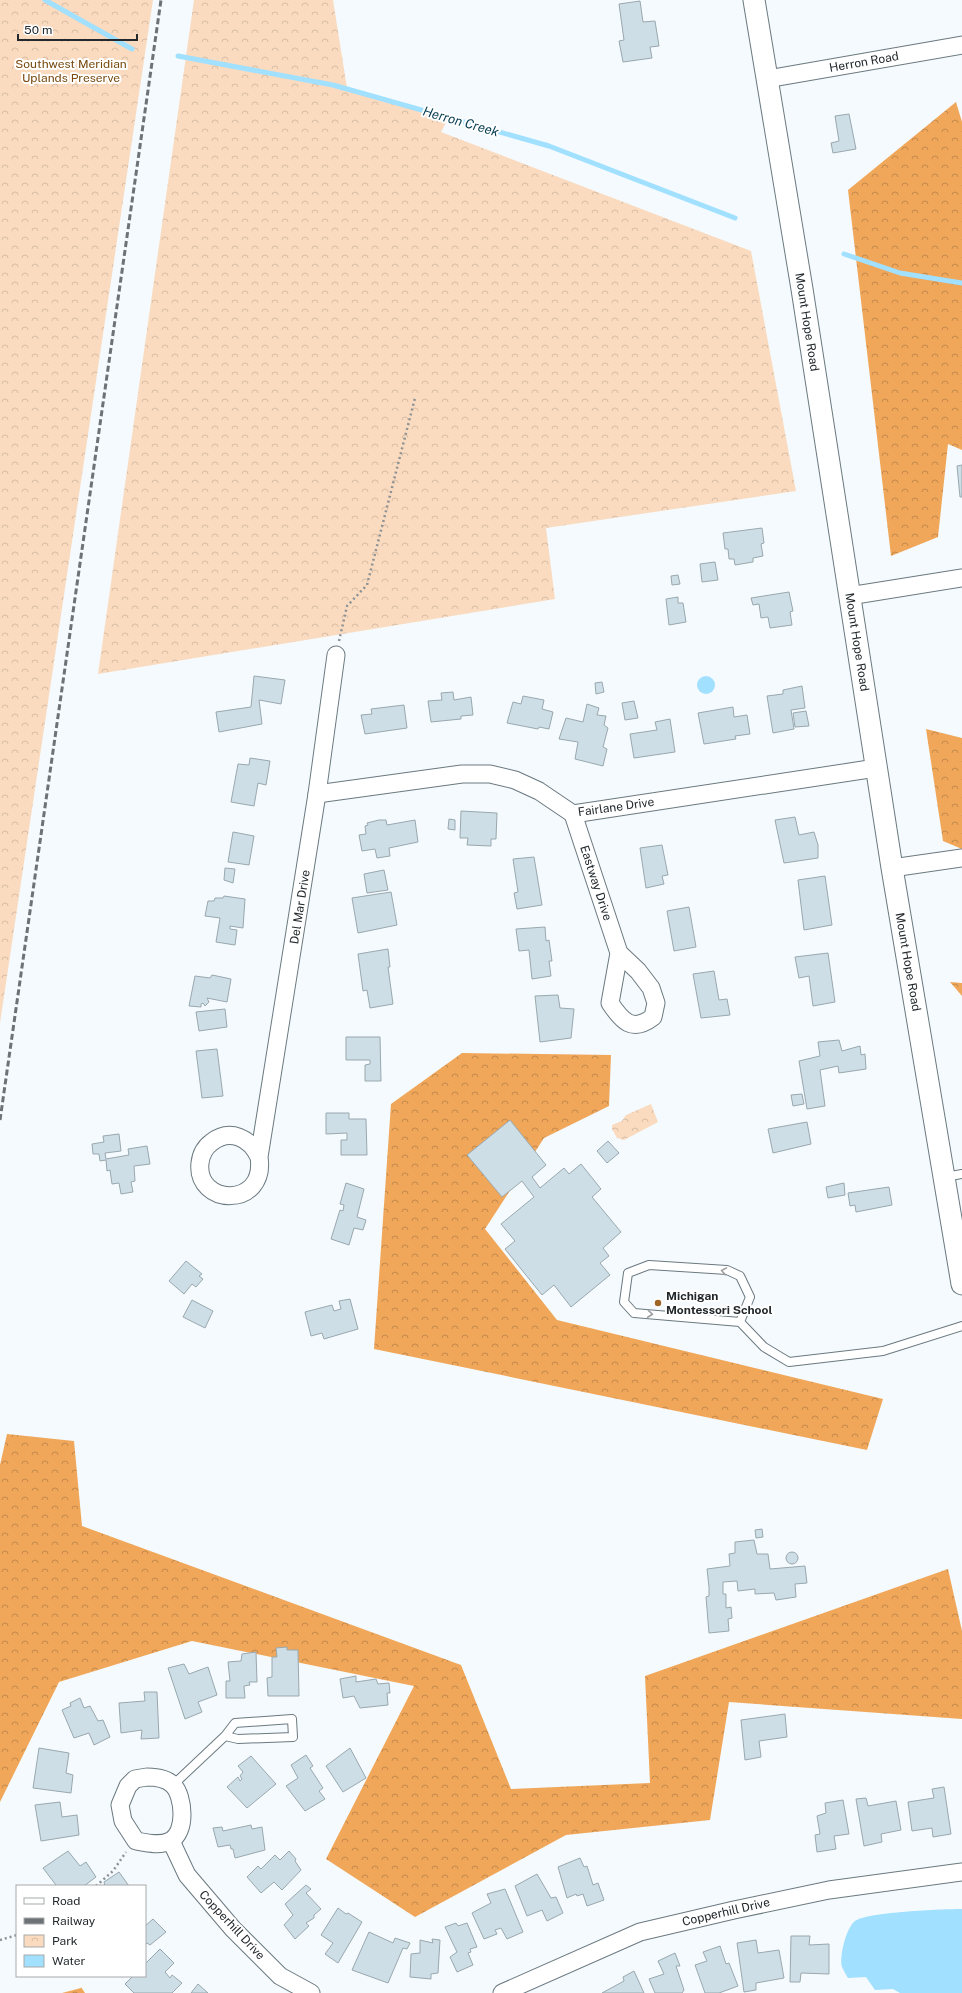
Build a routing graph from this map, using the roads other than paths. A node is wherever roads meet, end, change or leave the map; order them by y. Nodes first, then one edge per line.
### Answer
1 (754, 0) edge
2 (962, 45) edge
3 (767, 79) junction
4 (962, 578) edge
5 (849, 596) junction
6 (336, 656) road end
7 (876, 768) junction
8 (318, 794) junction
9 (573, 814) junction
10 (962, 858) edge
11 (892, 868) junction
12 (619, 953) dead end
13 (259, 1157) dead end
14 (953, 1175) edge
15 (962, 1284) edge
16 (740, 1322) junction
17 (962, 1326) edge
18 (225, 1736) junction
19 (173, 1785) junction
20 (171, 1841) junction
21 (962, 1872) edge
22 (311, 1993) edge
23 (502, 1993) edge

1 - 3 street, Mount Hope Road
2 - 3 street, Herron Road
3 - 5 street, Mount Hope Road
4 - 5 street
5 - 7 street, Mount Hope Road
6 - 8 street, Del Mar Drive
7 - 9 street, Fairlane Drive
7 - 11 street, Mount Hope Road
8 - 9 street, Fairlane Drive
8 - 13 street, Del Mar Drive
9 - 12 street, Eastway Drive
10 - 11 street
11 - 14 street, Mount Hope Road
14 - 15 street, Mount Hope Road
16 -> 16 lane
16 - 17 lane
18 - 18 lane
18 - 19 lane
19 - 20 street
19 - 20 street
20 - 22 street, Copperhill Drive
21 - 23 street, Copperhill Drive

